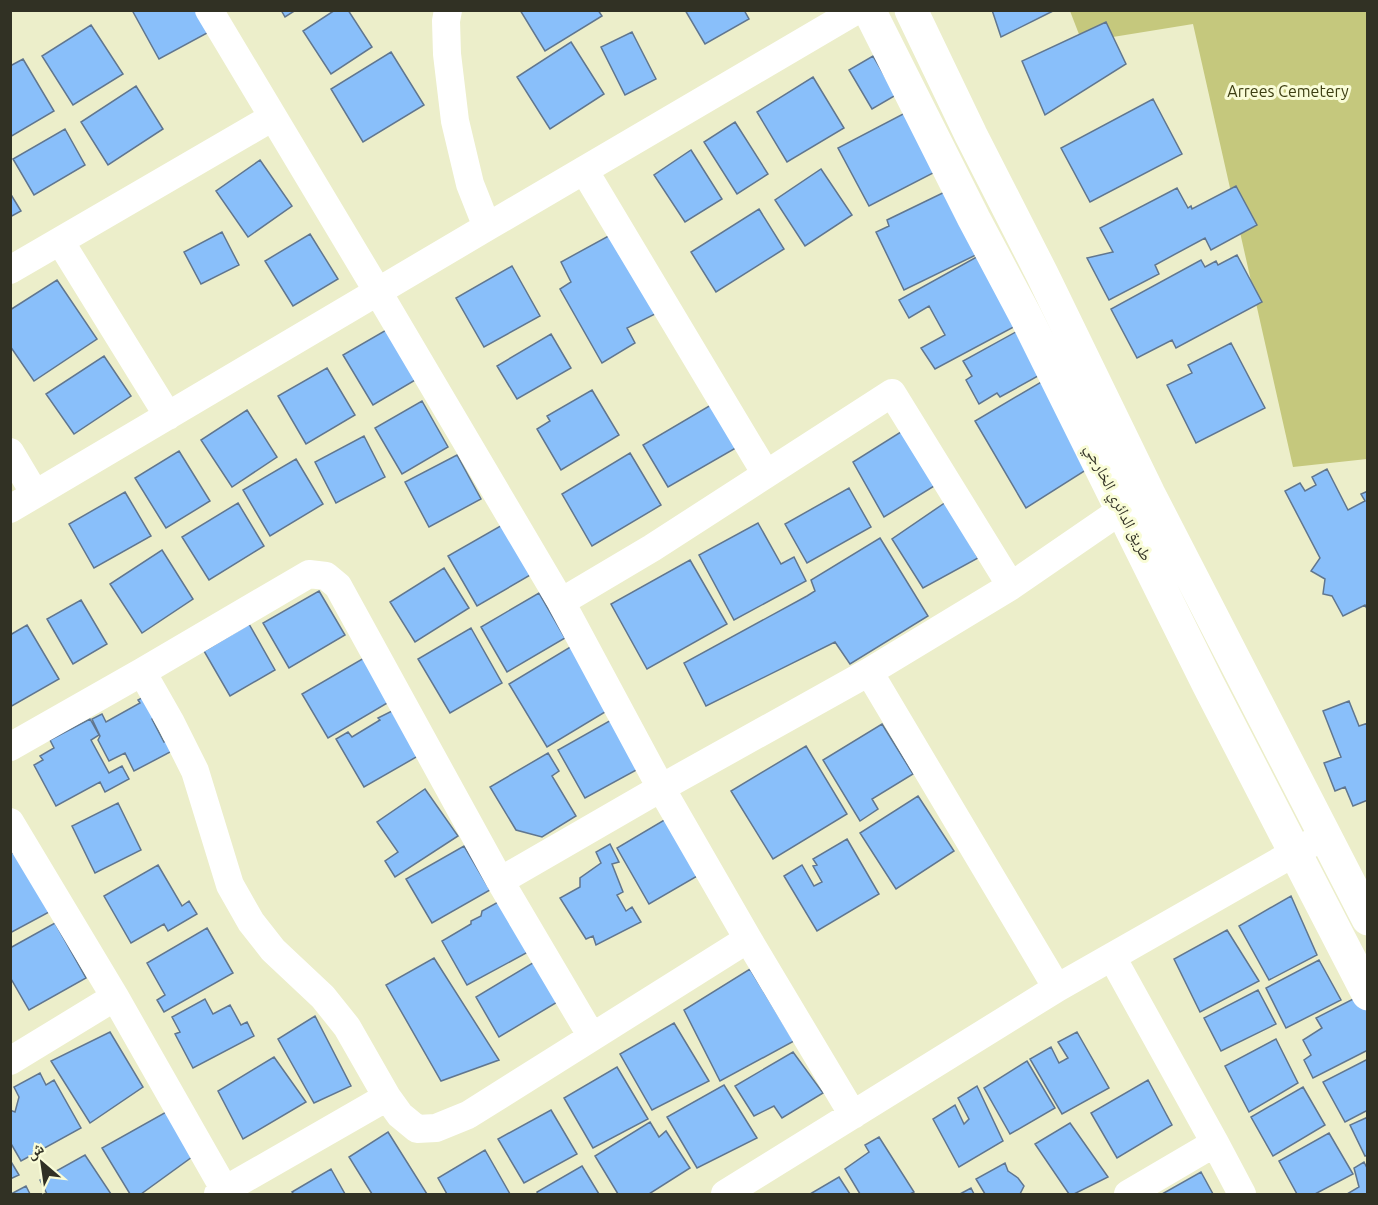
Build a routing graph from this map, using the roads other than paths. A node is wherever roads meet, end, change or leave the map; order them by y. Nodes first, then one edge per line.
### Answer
1 (209, 10) edge
2 (448, 10) edge
3 (857, 10) edge
4 (869, 10) edge
5 (911, 10) edge
6 (273, 117) junction
7 (584, 170) junction
8 (487, 227) junction
9 (60, 241) junction
10 (10, 270) edge
11 (378, 292) junction
12 (168, 416) junction
13 (10, 452) edge
14 (766, 474) junction
15 (35, 494) junction
16 (1136, 501) junction
17 (10, 510) edge
18 (1011, 586) junction
19 (561, 602) junction
20 (142, 672) junction
21 (869, 672) junction
22 (10, 747) edge
23 (661, 788) junction
24 (10, 822) edge
25 (1326, 836) junction
26 (1295, 853) junction
27 (500, 881) junction
28 (1368, 919) edge
29 (748, 939) junction
30 (1112, 957) junction
31 (1057, 988) junction
32 (1368, 994) edge
33 (115, 997) junction
34 (592, 1037) junction
35 (10, 1061) edge
36 (387, 1097) junction
37 (853, 1115) junction
38 (1215, 1143) junction
39 (223, 1193) edge
40 (725, 1194) edge
41 (1128, 1194) edge
42 (1242, 1194) edge

1 - 6 street
2 - 8 street
3 - 7 street
4 - 16 main road, طريق الدائري الخارجي
5 - 16 main road, طريق الدائري الخارجي
6 - 9 street
6 - 11 street
7 - 8 street
7 - 14 street
8 - 11 street
9 - 10 street
9 - 12 street
11 - 12 street
11 - 19 street
12 - 15 street
13 - 15 street
14 - 18 street
14 - 19 street
15 - 17 street
16 - 18 street
16 - 25 main road, طريق الدائري الخارجي
16 - 26 main road, طريق الدائري الخارجي
18 - 21 street
19 - 23 street
20 - 22 street
20 - 27 street
20 - 36 street
21 - 23 street
21 - 31 street
23 - 27 street
23 - 29 street
24 - 33 street
25 - 26 street
25 - 28 main road, طريق الدائري الخارجي
26 - 30 street
26 - 32 main road, طريق الدائري الخارجي
27 - 34 street
29 - 34 street
29 - 37 street
30 - 31 street
30 - 38 street
31 - 37 street
33 - 35 street
33 - 39 street
34 - 36 street
36 - 39 street
37 - 40 street
38 - 41 street
38 - 42 street

